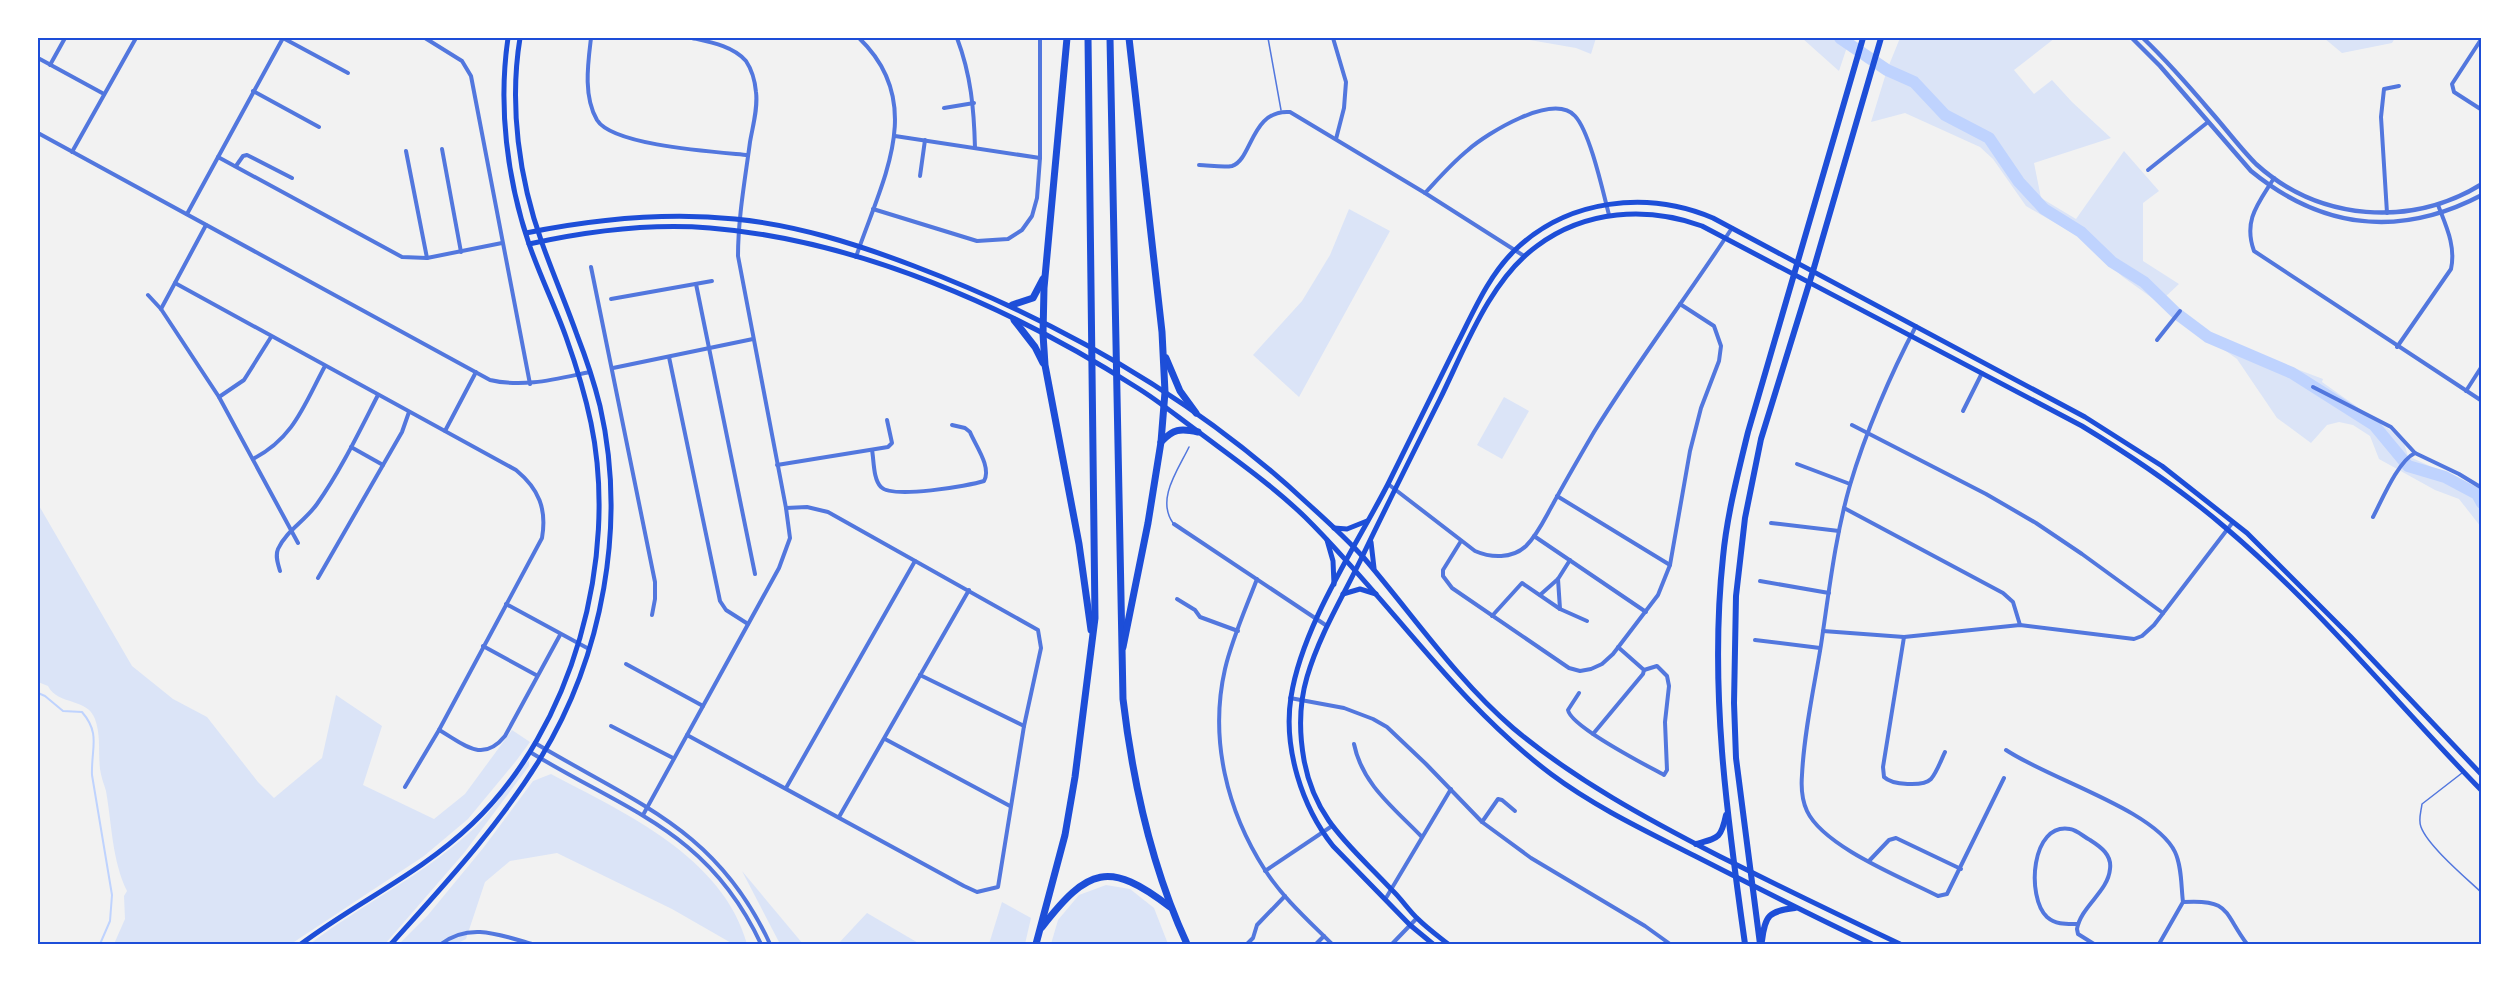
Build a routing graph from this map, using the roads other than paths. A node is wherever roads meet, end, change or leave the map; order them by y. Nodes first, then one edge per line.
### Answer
1 (65, 38) edge
2 (136, 38) edge
3 (283, 38) edge
4 (425, 38) edge
5 (508, 38) edge
6 (520, 38) edge
7 (591, 38) edge
8 (692, 38) edge
9 (859, 38) edge
10 (957, 38) edge
11 (1040, 38) edge
12 (1067, 38) edge
13 (1088, 38) edge
14 (1110, 38) edge
15 (1129, 38) edge
16 (1268, 38) edge
17 (1333, 38) edge
18 (1863, 38) edge
19 (1881, 38) edge
20 (2132, 38) edge
21 (2143, 38) edge
22 (2481, 38) edge
23 (38, 58) edge
24 (50, 65) junction
25 (348, 73) dead end
26 (2399, 86) dead end
27 (253, 91) junction
28 (104, 94) junction
29 (974, 103) junction
30 (944, 108) dead end
31 (2481, 110) edge
32 (1281, 111) junction
33 (2208, 122) junction
34 (319, 127) dead end
35 (38, 132) edge
36 (895, 136) junction
37 (1336, 139) junction
38 (926, 140) junction
39 (975, 148) junction
40 (442, 149) dead end
41 (406, 151) dead end
42 (72, 152) junction
43 (748, 155) junction
44 (218, 157) junction
45 (1040, 158) junction
46 (1199, 165) dead end
47 (236, 166) junction
48 (2148, 170) dead end
49 (920, 176) dead end
50 (292, 178) dead end
51 (2274, 178) junction
52 (2481, 184) edge
53 (2269, 186) junction
54 (1425, 193) junction
55 (2481, 195) edge
56 (1606, 204) junction
57 (2439, 205) junction
58 (873, 209) junction
59 (2387, 213) junction
60 (2442, 213) junction
61 (187, 214) junction
62 (1609, 215) junction
63 (739, 219) junction
64 (206, 225) junction
65 (1732, 228) junction
66 (538, 231) junction
67 (738, 231) junction
68 (526, 233) junction
69 (1725, 238) junction
70 (542, 242) junction
71 (502, 243) junction
72 (529, 244) junction
73 (860, 246) junction
74 (1515, 250) junction
75 (461, 252) junction
76 (1524, 256) junction
77 (856, 257) junction
78 (427, 258) junction
79 (1797, 262) junction
80 (591, 267) dead end
81 (1814, 271) junction
82 (1046, 274) junction
83 (1794, 275) junction
84 (712, 281) dead end
85 (175, 282) junction
86 (1810, 283) junction
87 (696, 284) junction
88 (148, 295) dead end
89 (610, 299) dead end
90 (1680, 304) junction
91 (1012, 305) junction
92 (161, 309) junction
93 (2180, 311) dead end
94 (1014, 320) junction
95 (1043, 320) junction
96 (1916, 325) junction
97 (1043, 334) junction
98 (1910, 336) junction
99 (271, 337) junction
100 (753, 339) junction
101 (2157, 340) dead end
102 (1163, 346) junction
103 (2397, 347) junction
104 (709, 348) junction
105 (669, 357) junction
106 (1045, 365) junction
107 (325, 366) junction
108 (2481, 366) edge
109 (613, 368) junction
110 (476, 372) junction
111 (590, 372) junction
112 (1982, 373) junction
113 (578, 374) junction
114 (530, 384) junction
115 (2313, 387) dead end
116 (2466, 391) junction
117 (1165, 392) junction
118 (378, 395) junction
119 (219, 397) junction
120 (2481, 401) edge
121 (1164, 406) junction
122 (1963, 411) dead end
123 (409, 412) junction
124 (1196, 413) junction
125 (886, 420) dead end
126 (952, 425) dead end
127 (1852, 425) dead end
128 (445, 431) junction
129 (1198, 432) junction
130 (1870, 432) junction
131 (1161, 442) junction
132 (351, 447) junction
133 (1189, 447) dead end
134 (872, 450) junction
135 (2415, 453) junction
136 (253, 459) junction
137 (1797, 464) dead end
138 (383, 465) junction
139 (777, 465) junction
140 (1388, 484) junction
141 (1850, 484) junction
142 (2481, 488) edge
143 (1395, 489) junction
144 (1557, 496) junction
145 (786, 508) junction
146 (1844, 508) junction
147 (2373, 517) dead end
148 (1368, 520) junction
149 (2233, 522) junction
150 (1771, 523) dead end
151 (1174, 524) joint
152 (1334, 528) junction
153 (291, 529) junction
154 (2227, 529) junction
155 (1839, 531) junction
156 (1372, 535) junction
157 (1534, 536) junction
158 (1327, 539) junction
159 (1461, 541) junction
160 (298, 543) dead end
161 (1354, 548) junction
162 (1362, 557) junction
163 (1347, 559) junction
164 (1570, 560) junction
165 (915, 561) junction
166 (1670, 565) junction
167 (1356, 569) junction
168 (280, 571) dead end
169 (1375, 572) junction
170 (755, 574) dead end
171 (318, 578) dead end
172 (1257, 579) junction
173 (1558, 579) junction
174 (1760, 580) dead end
175 (1334, 585) junction
176 (969, 590) junction
177 (1829, 593) junction
178 (1343, 594) junction
179 (1377, 594) junction
180 (1540, 595) junction
181 (1177, 599) dead end
182 (506, 604) junction
183 (1560, 609) junction
184 (1646, 612) junction
185 (2163, 613) junction
186 (652, 615) dead end
187 (1492, 616) junction
188 (1317, 619) junction
189 (1587, 621) dead end
190 (748, 624) junction
191 (2020, 625) junction
192 (1327, 626) junction
193 (1823, 630) junction
194 (1239, 631) junction
195 (560, 635) junction
196 (1904, 637) junction
197 (1755, 640) dead end
198 (579, 644) junction
199 (483, 646) junction
200 (1093, 646) junction
201 (1618, 647) junction
202 (1820, 648) junction
203 (589, 649) junction
204 (1121, 659) junction
205 (626, 664) dead end
206 (1644, 670) junction
207 (536, 675) junction
208 (920, 675) junction
209 (1579, 693) dead end
210 (1290, 698) junction
211 (1302, 700) junction
212 (703, 706) junction
213 (611, 726) dead end
214 (1024, 726) junction
215 (439, 730) junction
216 (1593, 734) junction
217 (687, 735) junction
218 (885, 739) junction
219 (535, 743) junction
220 (1354, 744) dead end
221 (545, 749) junction
222 (2006, 750) dead end
223 (530, 752) junction
224 (1945, 752) dead end
225 (540, 758) junction
226 (673, 758) junction
227 (2471, 763) junction
228 (2463, 772) junction
229 (2481, 775) edge
230 (2004, 778) dead end
231 (405, 787) dead end
232 (786, 788) junction
233 (1451, 789) junction
234 (2481, 791) edge
235 (1010, 806) junction
236 (647, 807) junction
237 (1728, 809) junction
238 (1515, 811) dead end
239 (643, 816) junction
240 (839, 817) junction
241 (1482, 822) junction
242 (1332, 826) junction
243 (1322, 832) junction
244 (1422, 836) junction
245 (1696, 844) junction
246 (1869, 861) junction
247 (1734, 863) junction
248 (1961, 869) junction
249 (1265, 871) junction
250 (1752, 873) junction
251 (1735, 877) junction
252 (1753, 888) junction
253 (1391, 889) junction
254 (2481, 893) edge
255 (1285, 896) junction
256 (1386, 898) junction
257 (2183, 902) junction
258 (1170, 908) junction
259 (1795, 908) junction
260 (1416, 918) junction
261 (2078, 924) junction
262 (1410, 925) junction
263 (1040, 930) junction
264 (1324, 936) junction
265 (302, 943) edge
266 (391, 945) edge
267 (441, 945) edge
268 (532, 945) edge
269 (761, 945) edge
270 (770, 945) edge
271 (1036, 945) edge
272 (1187, 945) edge
273 (1246, 945) edge
274 (1316, 945) edge
275 (1332, 945) edge
276 (1392, 945) edge
277 (1433, 945) edge
278 (1448, 945) edge
279 (1670, 945) edge
280 (1745, 945) edge
281 (1761, 945) edge
282 (1872, 945) edge
283 (1900, 945) edge
284 (2094, 945) edge
285 (2159, 945) edge
286 (2247, 945) edge

1 - 24 street
2 - 28 street
3 - 25 street
3 - 27 street
4 - 71 street
5 - 68 main road
6 - 66 main road
7 - 43 street
8 - 43 street
9 - 36 street
10 - 29 street
11 - 45 street
12 - 82 highway
13 - 200 highway
14 - 204 highway
15 - 102 highway
16 - 32 lane
17 - 37 street
18 - 79 main road
19 - 81 main road
20 - 33 street
21 - 51 street
22 - 31 street
23 - 24 street
24 - 28 street
26 - 59 street
27 - 34 street
27 - 44 street
28 - 42 street
29 - 30 street
29 - 39 street
32 - 37 street
32 - 46 street
33 - 48 street
33 - 53 street
35 - 42 street
36 - 38 street
36 - 58 street
37 - 54 street
38 - 39 street
38 - 49 street
39 - 45 street
40 - 75 street
41 - 78 street
42 - 61 street
43 - 63 street
44 - 47 street
44 - 61 street
45 - 58 street
47 - 50 street
47 - 78 street
51 - 53 street
51 - 59 street
52 - 57 street
53 - 60 street
53 - 103 street
54 - 56 street
54 - 74 street
55 - 60 street
56 - 62 street
56 - 65 main road
56 - 74 main road
57 - 59 street
57 - 60 street
58 - 73 street
60 - 103 street
61 - 64 street
62 - 69 main road
62 - 76 main road
63 - 66 main road
63 - 67 street
63 - 73 main road
64 - 85 street
64 - 110 street
65 - 69 street
65 - 79 main road
66 - 68 main road
66 - 70 main road
67 - 70 main road
67 - 77 main road
67 - 100 street
68 - 72 main road
69 - 83 main road
69 - 90 street
70 - 72 main road
70 - 111 main road
71 - 75 street
71 - 114 street
72 - 113 main road
73 - 77 street
73 - 91 main road
74 - 76 street
74 - 140 main road
75 - 78 street
76 - 143 main road
77 - 94 main road
79 - 81 main road
79 - 83 main road
80 - 109 street
81 - 86 main road
81 - 96 main road
82 - 91 highway
82 - 95 highway
83 - 86 main road
83 - 237 main road
84 - 87 street
85 - 92 street
85 - 99 street
86 - 98 main road
86 - 250 main road
87 - 89 street
87 - 104 street
88 - 92 street
90 - 144 street
90 - 166 street
91 - 95 main road
92 - 119 street
93 - 101 street
94 - 97 main road
94 - 106 highway
95 - 97 highway
95 - 117 main road
96 - 98 street
96 - 149 main road
97 - 106 highway
97 - 121 main road
98 - 112 main road
98 - 130 street
99 - 107 street
99 - 119 street
100 - 104 street
100 - 139 street
102 - 117 highway
102 - 124 highway
103 - 116 street
104 - 105 street
104 - 170 street
105 - 109 street
105 - 190 street
106 - 200 highway
107 - 118 street
107 - 136 street
108 - 116 street
109 - 186 street
110 - 114 street
110 - 128 street
111 - 113 street
111 - 203 main road
112 - 122 street
112 - 154 main road
113 - 114 street
113 - 198 main road
115 - 135 street
116 - 120 street
117 - 121 highway
117 - 124 main road
118 - 123 street
118 - 132 street
119 - 136 street
121 - 129 main road
121 - 131 highway
123 - 128 street
123 - 138 street
124 - 152 main road
125 - 134 street
126 - 134 street
127 - 130 street
128 - 182 street
129 - 131 highway
129 - 158 main road
130 - 141 street
130 - 185 street
131 - 204 highway
132 - 138 street
132 - 153 street
133 - 151 lane
134 - 139 street
135 - 142 street
135 - 147 street
136 - 153 street
137 - 141 street
138 - 171 street
139 - 145 street
140 - 143 street
140 - 148 main road
141 - 146 street
143 - 156 main road
143 - 159 street
144 - 157 street
144 - 166 street
145 - 165 street
145 - 190 street
146 - 155 street
146 - 191 street
148 - 152 main road
148 - 161 main road
149 - 154 street
149 - 227 main road
150 - 155 street
151 - 172 street
152 - 161 main road
153 - 160 street
153 - 168 street
154 - 185 street
154 - 228 main road
155 - 177 street
156 - 162 main road
156 - 169 main road
157 - 159 street
157 - 164 street
158 - 163 main road
158 - 175 main road
159 - 187 street
161 - 162 main road
161 - 163 main road
162 - 167 main road
162 - 169 main road
163 - 167 main road
163 - 175 main road
164 - 173 street
164 - 184 street
165 - 176 street
165 - 232 street
166 - 184 street
167 - 178 main road
167 - 179 main road
169 - 245 main road
172 - 188 street
172 - 194 street
173 - 180 street
173 - 183 street
174 - 177 street
175 - 188 main road
176 - 208 street
176 - 214 street
177 - 193 street
178 - 179 main road
178 - 192 main road
179 - 251 main road
180 - 183 street
180 - 187 street
181 - 194 street
182 - 195 street
182 - 199 street
183 - 189 street
184 - 201 street
185 - 191 street
187 - 201 street
188 - 192 street
188 - 210 main road
190 - 212 street
191 - 196 street
192 - 211 main road
193 - 196 street
193 - 202 street
194 - 249 street
195 - 198 street
195 - 207 street
196 - 224 street
197 - 202 street
198 - 203 street
198 - 219 main road
199 - 207 street
199 - 215 street
200 - 263 highway
201 - 206 street
202 - 246 street
203 - 221 main road
204 - 258 highway
205 - 212 street
206 - 216 street
206 - 216 street
207 - 215 street
208 - 214 street
208 - 218 street
209 - 216 street
210 - 211 street
210 - 243 main road
211 - 233 street
211 - 242 main road
212 - 217 street
213 - 226 street
214 - 235 street
215 - 231 street
217 - 226 street
217 - 232 street
218 - 235 street
218 - 240 street
219 - 221 street
219 - 223 main road
220 - 244 street
221 - 225 main road
221 - 236 street
222 - 257 street
223 - 225 street
223 - 265 main road
225 - 239 street
225 - 266 main road
226 - 236 street
227 - 228 lane
227 - 229 main road
228 - 234 main road
228 - 254 lane
230 - 248 street
232 - 240 street
233 - 241 street
233 - 244 street
235 - 240 street
236 - 239 street
236 - 270 street
237 - 245 main road
237 - 247 main road
238 - 241 street
239 - 269 street
241 - 279 street
242 - 243 street
242 - 253 main road
243 - 249 street
243 - 256 main road
244 - 253 street
245 - 247 main road
246 - 248 street
246 - 248 street
247 - 250 main road
247 - 251 main road
249 - 255 street
250 - 252 main road
250 - 283 main road
251 - 252 main road
251 - 280 main road
252 - 259 main road
252 - 281 main road
253 - 256 street
253 - 260 main road
255 - 264 street
255 - 273 street
256 - 262 main road
257 - 285 street
257 - 286 street
258 - 263 highway
258 - 272 highway
259 - 281 main road
259 - 282 main road
260 - 262 street
260 - 278 main road
261 - 261 street
261 - 284 street
262 - 276 street
262 - 277 main road
263 - 271 highway
264 - 274 street
264 - 275 street
267 - 268 street

